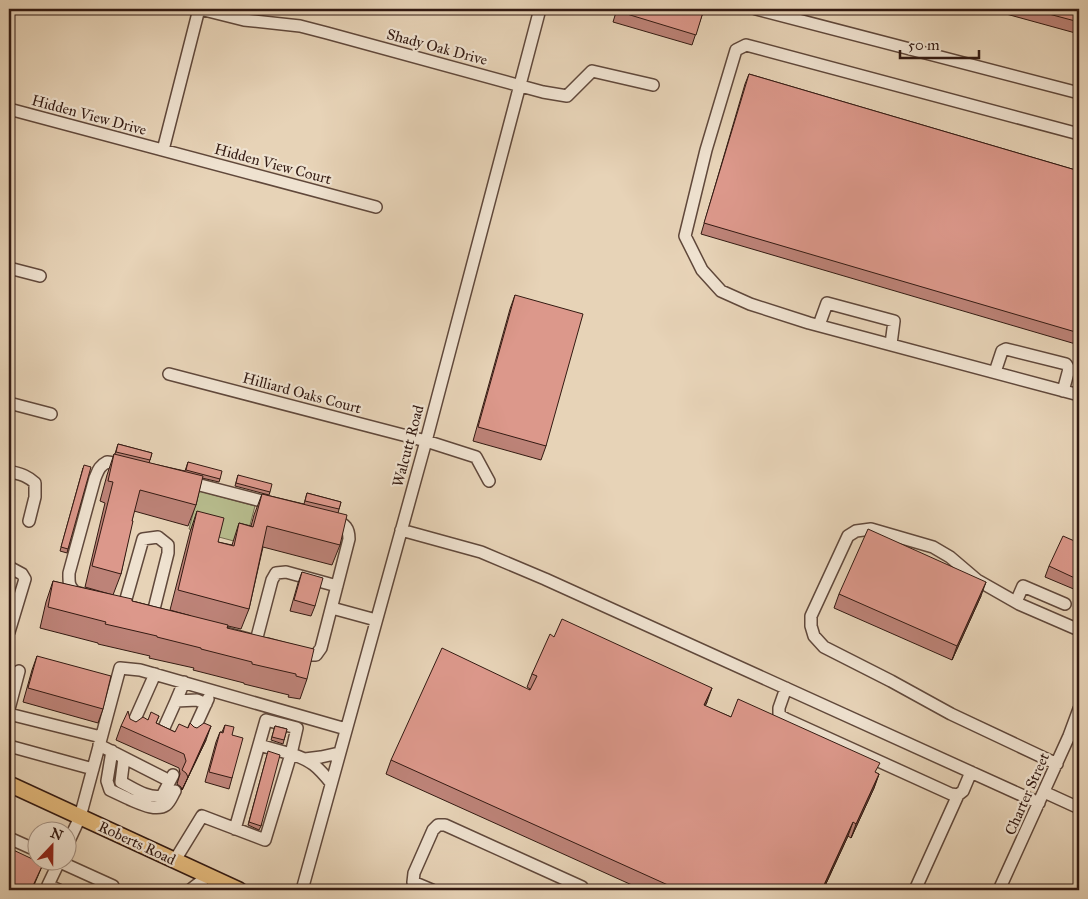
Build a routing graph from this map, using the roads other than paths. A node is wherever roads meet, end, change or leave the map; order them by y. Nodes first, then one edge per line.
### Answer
1 (199, 9) edge
2 (540, 9) edge
3 (756, 9) edge
4 (770, 10) edge
5 (520, 85) junction
6 (653, 85) dead end
7 (1079, 93) edge
8 (9, 109) edge
9 (1079, 134) edge
10 (162, 150) junction
11 (376, 207) dead end
12 (9, 268) edge
13 (40, 276) dead end
14 (819, 325) junction
15 (890, 344) junction
16 (995, 372) junction
17 (169, 374) dead end
18 (1063, 391) junction
19 (1079, 395) edge
20 (9, 403) edge
21 (51, 414) dead end
22 (426, 441) junction
23 (9, 471) edge
24 (489, 481) dead end
25 (28, 521) dead end
26 (401, 530) junction
27 (9, 567) edge
28 (337, 586) junction
29 (1016, 602) junction
30 (1065, 604) dead end
31 (124, 606) junction
32 (332, 608) junction
33 (153, 613) junction
34 (376, 620) junction
35 (1079, 630) edge
36 (9, 632) edge
37 (256, 641) junction
38 (19, 671) dead end
39 (154, 674) junction
40 (184, 682) junction
41 (786, 688) junction
42 (211, 690) junction
43 (176, 701) junction
44 (205, 706) junction
45 (9, 709) edge
46 (1079, 709) edge
47 (9, 714) edge
48 (131, 728) edge
49 (346, 728) junction
50 (163, 730) edge
51 (195, 735) edge
52 (100, 741) junction
53 (124, 743) dead end
54 (259, 745) junction
55 (9, 746) edge
56 (339, 753) junction
57 (119, 754) junction
58 (291, 754) junction
59 (305, 758) junction
60 (1057, 764) junction
61 (93, 769) junction
62 (971, 772) junction
63 (332, 783) junction
64 (9, 784) edge
65 (175, 791) dead end
66 (958, 795) junction
67 (1042, 798) junction
68 (1079, 808) edge
69 (80, 817) junction
70 (78, 822) edge
71 (235, 829) junction
72 (9, 838) edge
73 (28, 847) edge
74 (175, 860) junction
75 (78, 870) edge
76 (54, 872) edge
77 (208, 876) junction
78 (582, 888) dead end
79 (59, 890) edge
80 (110, 890) edge
81 (190, 890) edge
82 (239, 890) edge
83 (302, 890) edge
84 (432, 890) edge
85 (915, 890) edge
86 (999, 890) edge

1 - 5 street, Shady Oak Drive
1 - 10 street
2 - 5 street, Walcutt Road
3 - 4 street
4 - 7 street
5 - 6 street, Shady Oak Drive
5 - 22 street, Walcutt Road
8 - 10 street, Hidden View Drive
9 - 14 street
10 - 11 street, Hidden View Court
12 - 13 street
14 - 15 street
14 - 15 street
15 - 16 street
16 - 18 street
16 - 18 street
17 - 22 street, Hilliard Oaks Court
18 - 19 street
20 - 21 street
22 - 24 street, Hilliard Oaks Court
22 - 26 street, Walcutt Road
23 - 25 street
26 - 34 street, Walcutt Road
26 - 41 street
27 - 36 street
28 - 31 street
28 - 32 street
28 - 37 street
29 - 30 street
29 - 35 street
29 - 60 street
31 - 33 street
31 - 33 street
32 - 34 street
32 - 37 street
33 - 37 street
34 - 49 street, Walcutt Road
38 - 45 street
39 - 40 street
39 - 48 street
39 - 52 street
40 - 42 street
40 - 43 street
41 - 62 street
41 - 66 street
42 - 44 street
42 - 49 street
43 - 44 street
43 - 50 street
44 - 51 street
46 - 60 street, Charter Street
47 - 52 street
49 - 56 street, Walcutt Road
52 - 57 street
52 - 61 street
53 - 57 street
54 - 58 street
54 - 58 street
54 - 71 street
55 - 61 street
56 - 59 street
56 - 63 street, Walcutt Road
57 - 57 street
57 - 65 street
58 - 59 street
58 - 71 street
59 - 63 street
60 - 67 street, Charter Street
61 - 69 street
62 - 66 street
62 - 67 street
63 - 83 street, Walcutt Road
64 - 69 main road, Roberts Road
66 - 85 street
67 - 68 street
67 - 86 street, Charter Street
69 - 70 street
69 - 74 main road, Roberts Road
71 - 74 street
72 - 73 street
74 - 77 main road, Roberts Road
75 - 80 street
76 - 79 street
77 - 81 street
77 - 82 main road, Roberts Road
78 - 84 street

